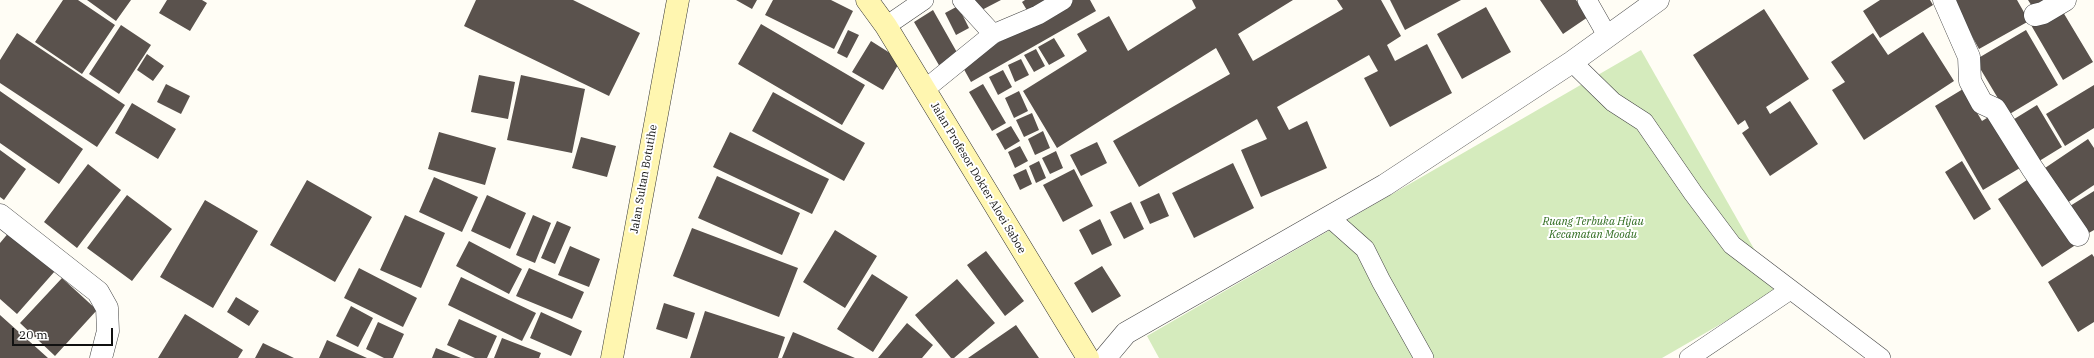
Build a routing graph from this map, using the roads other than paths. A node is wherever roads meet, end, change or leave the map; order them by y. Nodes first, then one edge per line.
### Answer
1 (678, 0) edge
2 (867, 0) edge
3 (924, 0) edge
4 (962, 0) edge
5 (1064, 0) edge
6 (1587, 0) edge
7 (1658, 0) edge
8 (1944, 0) edge
9 (2065, 0) edge
10 (2035, 15) dead end
11 (886, 26) junction
12 (993, 34) junction
13 (1608, 37) junction
14 (1572, 62) junction
15 (924, 90) junction
16 (0, 215) edge
17 (1329, 217) junction
18 (2078, 235) dead end
19 (1790, 290) junction
20 (101, 358) edge
21 (612, 358) edge
22 (1088, 358) edge
23 (1105, 358) edge
24 (1424, 358) edge
25 (1689, 358) edge
26 (1881, 358) edge

1 - 21 street, Jalan Sultan Botutihe
2 - 11 street, Jalan Profesor Dokter Aloei Saboe
3 - 11 lane
4 - 12 lane
5 - 12 lane
6 - 13 lane
7 - 13 street
8 - 18 street
9 - 10 street
11 - 15 street, Jalan Profesor Dokter Aloei Saboe
12 - 15 lane
13 - 14 street
14 - 17 street
14 - 19 lane
15 - 22 street, Jalan Profesor Dokter Aloei Saboe
16 - 20 street
17 - 23 street
17 - 24 lane
19 - 25 lane
19 - 26 lane

